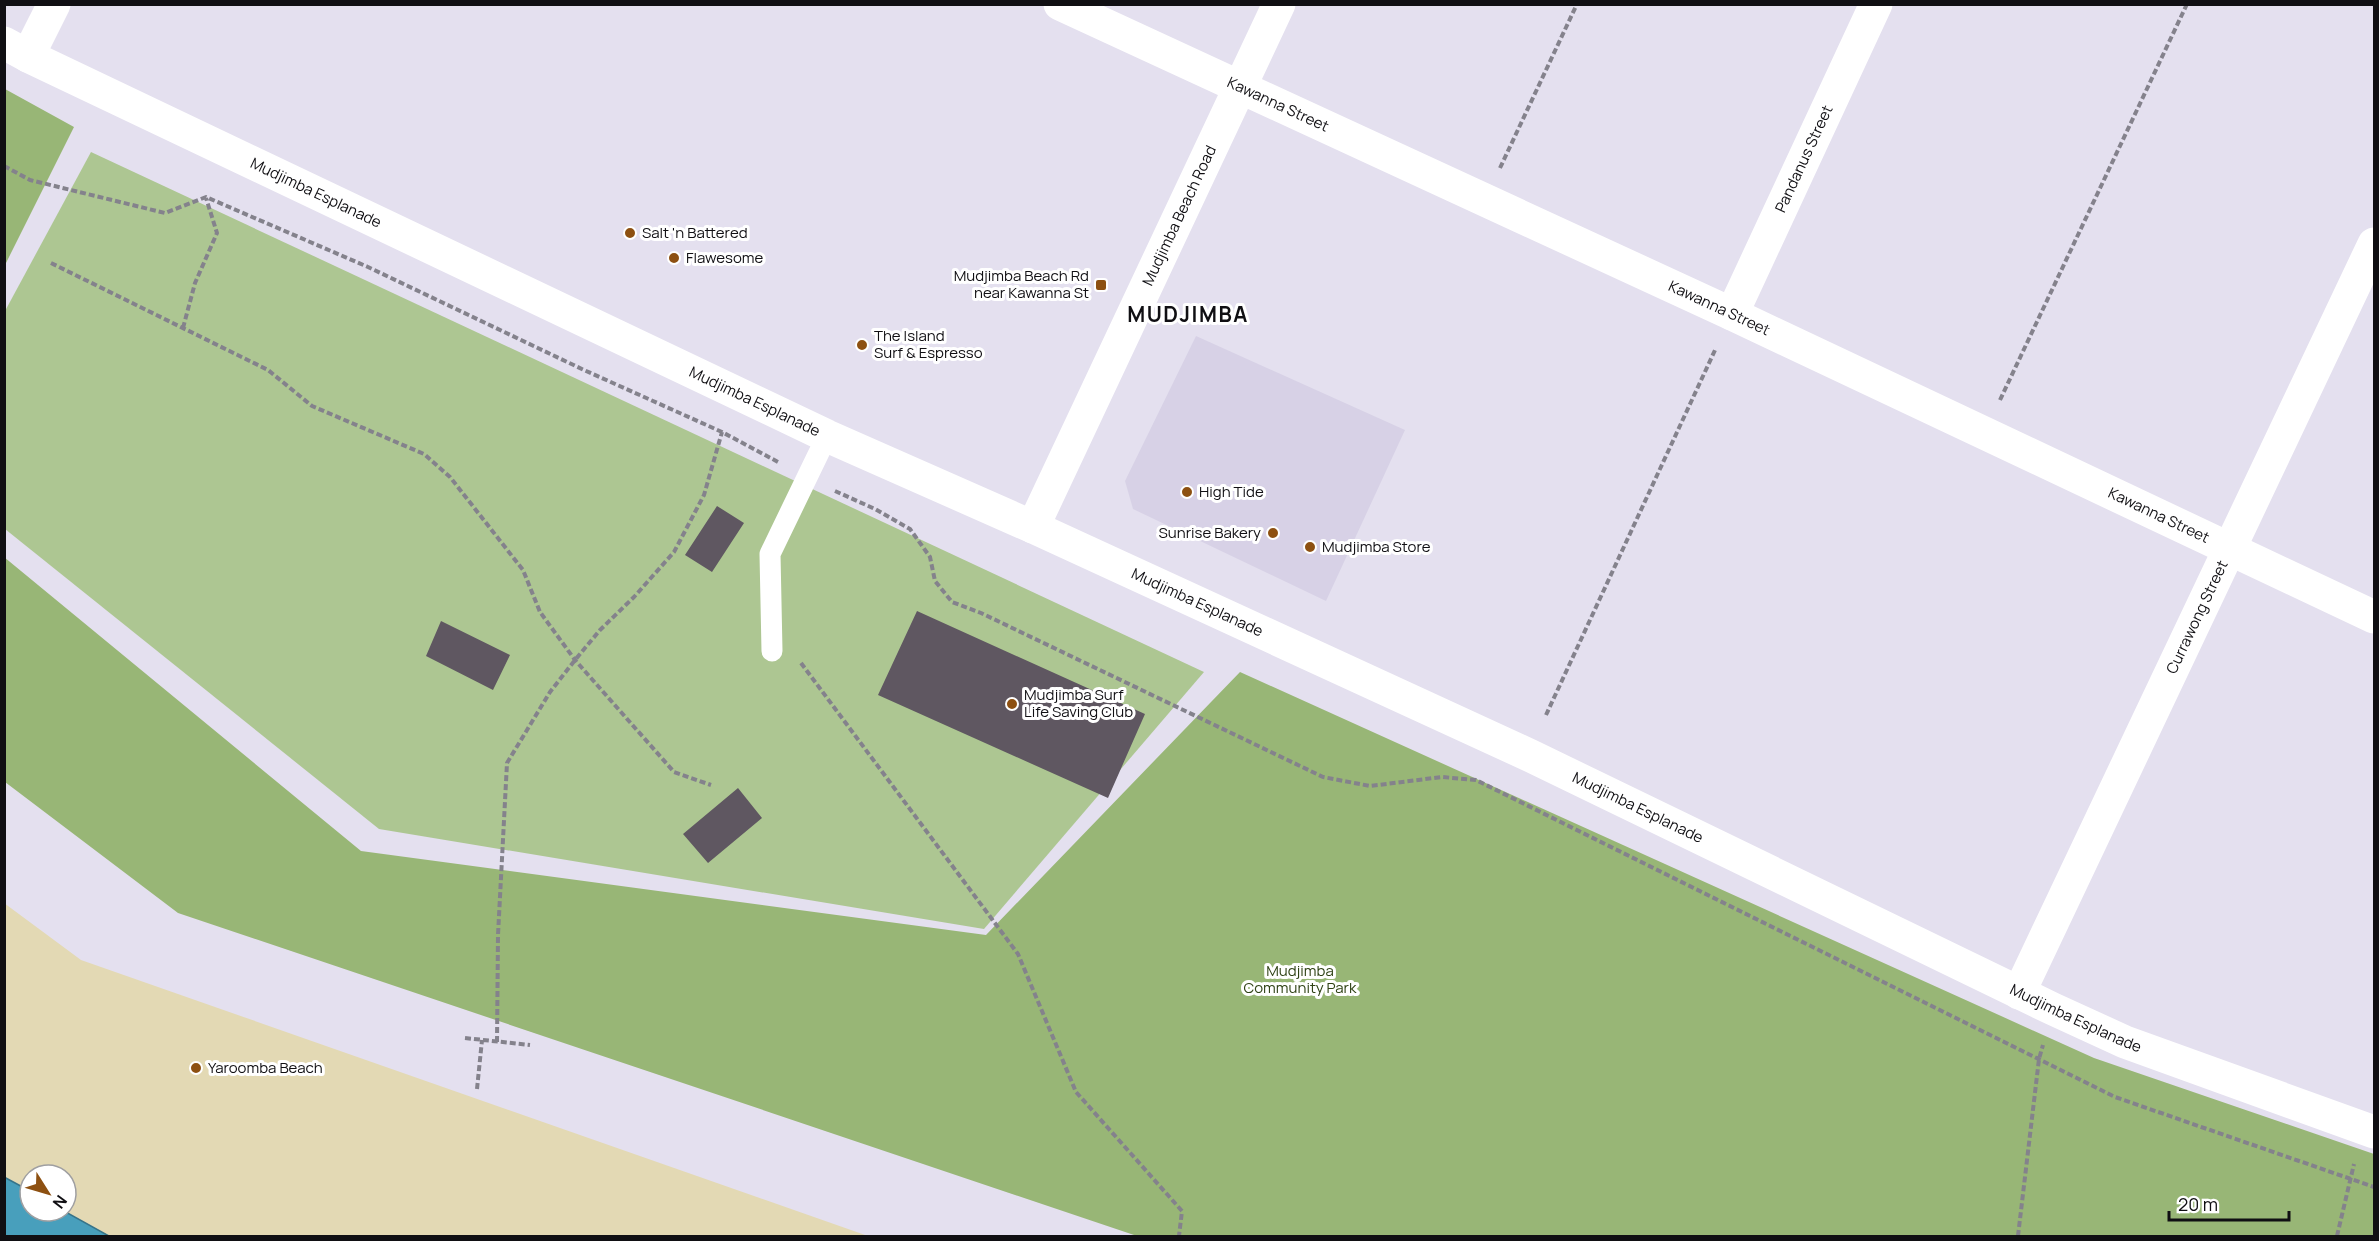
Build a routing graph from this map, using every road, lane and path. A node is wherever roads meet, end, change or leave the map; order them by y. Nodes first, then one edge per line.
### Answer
1 (54, 4) edge
2 (1060, 4) edge
3 (1279, 4) edge
4 (1577, 4) edge
5 (1876, 4) edge
6 (2187, 4) edge
7 (16, 49) edge
8 (1240, 89) junction
9 (5, 167) edge
10 (4, 173) edge
11 (206, 197) junction
12 (1485, 201) junction
13 (2374, 244) edge
14 (51, 263) dead end
15 (1732, 314) junction
16 (183, 328) junction
17 (722, 432) junction
18 (1984, 433) junction
19 (827, 436) junction
20 (808, 477) junction
21 (1033, 527) junction
22 (2230, 549) junction
23 (2374, 617) edge
24 (772, 651) joint
25 (575, 660) junction
26 (1546, 715) dead end
27 (711, 785) dead end
28 (2019, 993) junction
29 (2053, 1009) junction
30 (465, 1038) dead end
31 (482, 1040) junction
32 (497, 1042) junction
33 (530, 1045) dead end
34 (2039, 1059) junction
35 (477, 1089) dead end
36 (2368, 1130) edge
37 (2350, 1179) junction
38 (2374, 1187) edge
39 (1179, 1236) edge
40 (2018, 1236) edge
41 (2337, 1236) edge

1 - 7 street
2 - 8 street, Kawanna Street
3 - 8 street, Mudjimba Beach Road
4 - 12 path
5 - 15 street, Pandanus Street
6 - 18 path
7 - 19 street, Mudjimba Esplanade
8 - 12 street, Kawanna Street
8 - 21 street, Mudjimba Beach Road
9 - 10 path
9 - 11 path
11 - 16 path
11 - 17 path
12 - 15 street, Kawanna Street
13 - 22 street, Currawong Street
14 - 16 path
15 - 18 street, Kawanna Street
15 - 26 path
16 - 25 path
17 - 20 path
17 - 25 path
18 - 22 street, Kawanna Street
19 - 20 lane
19 - 21 street, Mudjimba Esplanade
20 - 24 lane
20 - 34 path
21 - 28 street, Mudjimba Esplanade
22 - 23 street, Kawanna Street
22 - 28 street, Currawong Street
24 - 39 path
25 - 27 path
25 - 32 path
28 - 29 street, Mudjimba Esplanade
29 - 34 path
29 - 36 street, Mudjimba Esplanade
30 - 31 path
31 - 32 path
31 - 35 path
32 - 33 path
34 - 37 path
34 - 40 path
36 - 37 path
37 - 38 path
37 - 41 path

